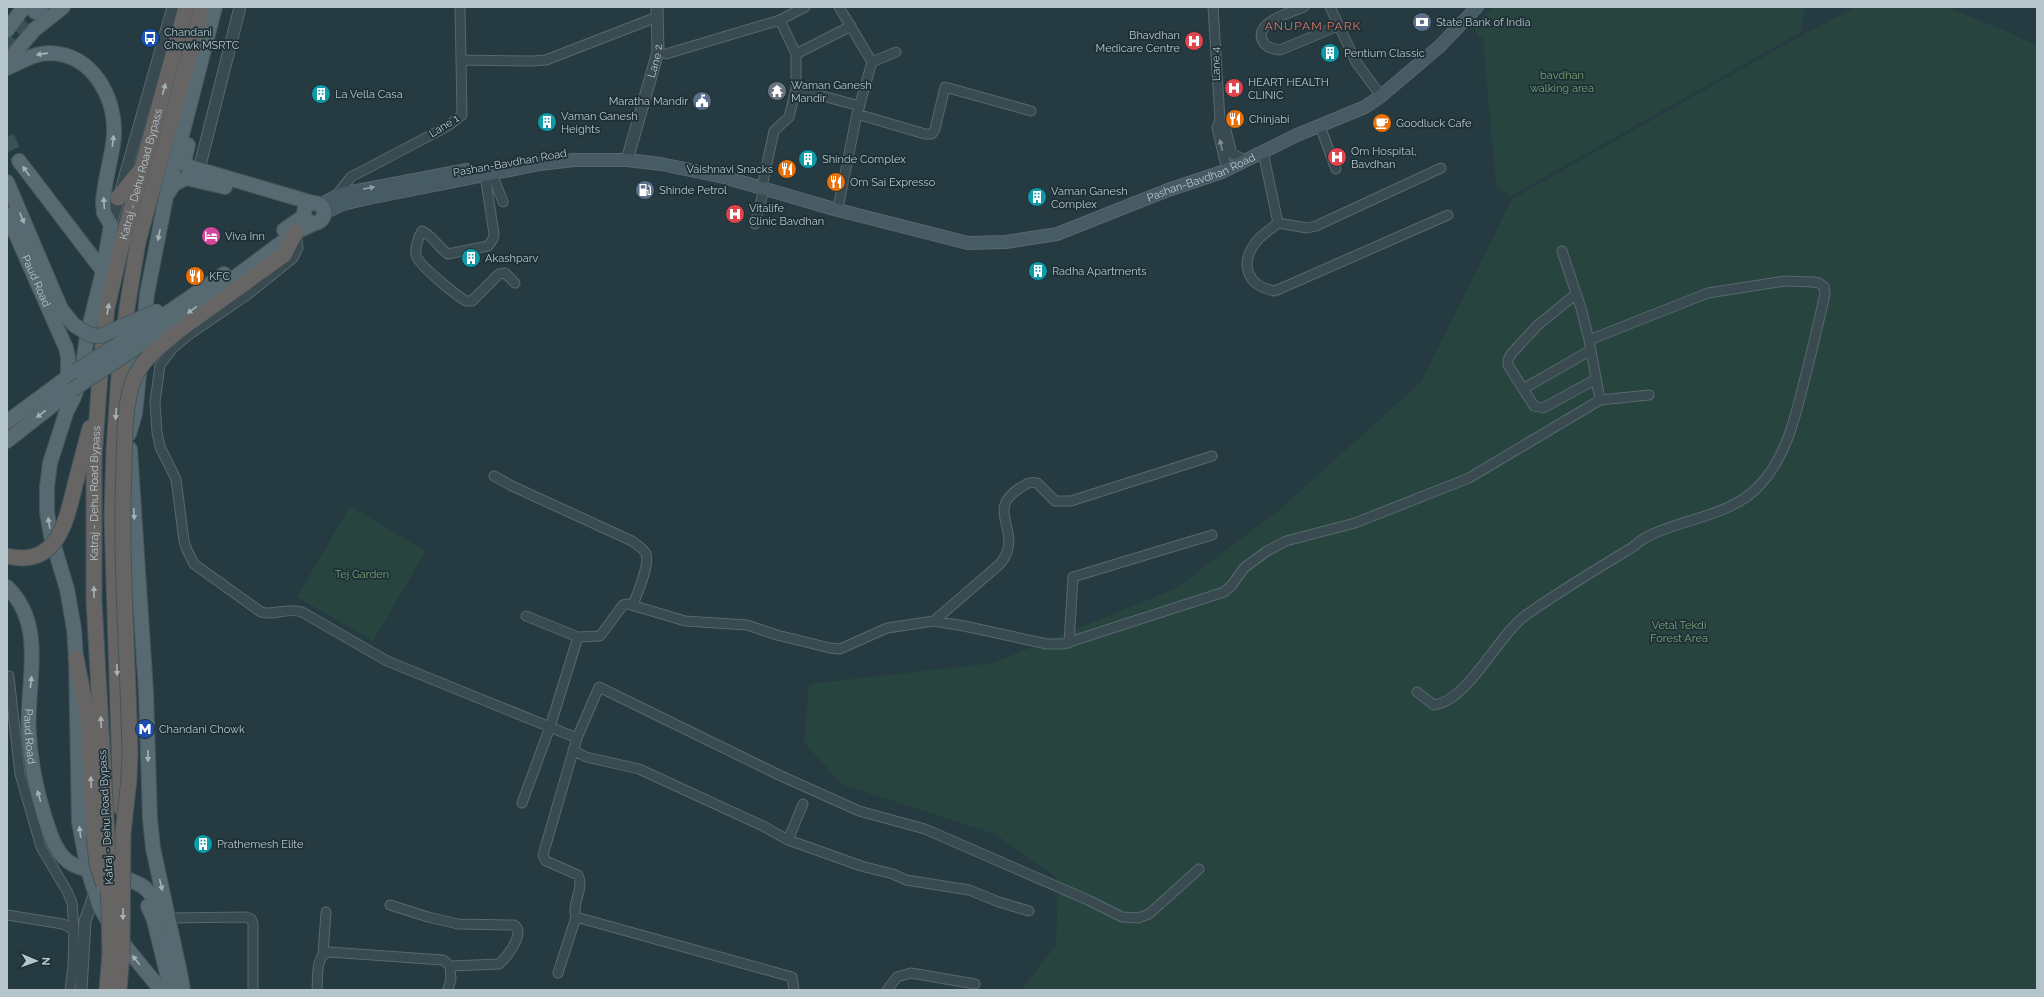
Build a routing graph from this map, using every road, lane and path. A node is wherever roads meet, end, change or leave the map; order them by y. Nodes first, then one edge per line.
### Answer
1 (63, 7) edge
2 (173, 7) edge
3 (186, 7) edge
4 (202, 7) edge
5 (208, 7) edge
6 (215, 7) edge
7 (223, 7) edge
8 (240, 7) edge
9 (460, 7) edge
10 (805, 7) edge
11 (839, 7) edge
12 (1213, 7) edge
13 (1304, 7) edge
14 (1330, 7) edge
15 (1477, 7) edge
16 (34, 9) edge
17 (657, 12) edge
18 (780, 20) junction
19 (852, 26) junction
20 (1338, 26) junction
21 (7, 30) edge
22 (896, 52) dead end
23 (666, 54) dead end
24 (796, 54) junction
25 (461, 60) junction
26 (872, 62) junction
27 (9, 65) edge
28 (796, 88) junction
29 (1381, 96) junction
30 (859, 110) junction
31 (1031, 111) dead end
32 (1220, 120) junction
33 (177, 122) joint
34 (1320, 126) junction
35 (1263, 152) junction
36 (628, 157) junction
37 (1246, 160) junction
38 (18, 161) tunnel mouth
39 (143, 167) junction
40 (1441, 168) dead end
41 (1336, 169) dead end
42 (1227, 170) junction
43 (489, 174) junction
44 (197, 175) junction
45 (7, 182) edge
46 (764, 185) junction
47 (336, 196) junction
48 (166, 197) junction
49 (118, 198) junction
50 (503, 202) dead end
51 (840, 203) junction
52 (313, 211) junction
53 (7, 214) edge
54 (864, 215) junction
55 (1448, 215) dead end
56 (1278, 223) junction
57 (755, 224) dead end
58 (111, 225) junction
59 (296, 232) junction
60 (1562, 251) dead end
61 (103, 271) junction
62 (515, 282) dead end
63 (1576, 294) junction
64 (127, 308) junction
65 (167, 321) junction
66 (125, 324) junction
67 (1589, 340) junction
68 (1591, 350) junction
69 (72, 374) junction
70 (1596, 379) junction
71 (1523, 389) junction
72 (99, 390) junction
73 (1649, 395) dead end
74 (1600, 400) junction
75 (7, 422) edge
76 (129, 434) junction
77 (7, 441) edge
78 (1212, 456) dead end
79 (494, 476) dead end
80 (1212, 535) dead end
81 (7, 556) edge
82 (7, 587) edge
83 (633, 605) junction
84 (526, 616) dead end
85 (934, 621) junction
86 (578, 636) junction
87 (1068, 643) junction
88 (76, 658) junction
89 (7, 676) edge
90 (1417, 692) dead end
91 (550, 727) junction
92 (577, 738) junction
93 (573, 750) junction
94 (522, 803) dead end
95 (803, 804) dead end
96 (123, 833) junction
97 (100, 835) junction
98 (788, 840) junction
99 (1199, 869) dead end
100 (88, 870) junction
101 (95, 893) junction
102 (390, 905) dead end
103 (326, 912) dead end
104 (1029, 912) dead end
105 (7, 915) edge
106 (576, 917) junction
107 (169, 918) junction
108 (74, 930) junction
109 (116, 953) junction
110 (323, 954) junction
111 (450, 966) junction
112 (180, 973) junction
113 (558, 973) dead end
114 (976, 984) dead end
115 (70, 990) edge
116 (81, 990) edge
117 (107, 990) edge
118 (119, 990) edge
119 (161, 990) edge
120 (170, 990) edge
121 (183, 990) edge
122 (253, 990) edge
123 (316, 990) edge
124 (448, 990) edge
125 (794, 990) edge
126 (887, 990) edge

1 - 27 main road
2 - 49 street
39 -> 3 highway, Katraj - Dehu Road Bypass
4 - 64 highway, Katraj - Dehu Road Bypass
5 - 33 main road
6 - 48 main road
7 - 44 main road
8 - 44 street
9 - 25 street, Lane 1
10 - 18 street
11 - 19 street
12 - 32 street, Lane 4
13 - 20 street
14 - 20 street
15 - 29 main road, Pashan-Bavdhan Road
16 - 21 main road
17 - 25 street
17 - 36 street, Lane 2
18 - 23 street
18 - 24 street
19 - 24 street
19 - 26 street
20 - 29 street
22 - 26 street
24 - 28 street
25 - 47 street, Lane 1
26 - 30 street
58 -> 27 main road
28 - 30 street
28 - 46 street
29 - 34 main road, Pashan-Bavdhan Road
30 - 31 street
30 - 51 street
32 - 37 street, Lane 4
42 -> 32 street, Lane 4
33 - 64 highway
34 - 35 main road, Pashan-Bavdhan Road
34 - 41 street
35 - 37 main road, Pashan-Bavdhan Road
35 - 56 street
36 - 43 main road, Pashan-Bavdhan Road
36 - 46 main road, Pashan-Bavdhan Road
47 -> 36 main road, Pashan-Bavdhan Road
37 - 42 main road, Pashan-Bavdhan Road
61 -> 38 main road
39 - 49 highway
72 -> 39 highway, Katraj - Dehu Road Bypass
40 - 56 street
42 - 54 main road, Pashan-Bavdhan Road
43 - 50 street
43 - 52 main road, Pashan-Bavdhan Road
43 - 62 street
44 - 48 main road
44 - 52 main road
45 -> 65 main road, bridge
46 - 51 main road, Pashan-Bavdhan Road
46 - 54 main road, Pashan-Bavdhan Road
46 - 57 street
47 - 52 main road, Pashan-Bavdhan Road
48 -> 76 main road
49 - 58 street
51 - 54 main road, Pashan-Bavdhan Road
52 - 59 main road, Pashan-Bavdhan Road
65 -> 52 main road, Pashan-Bavdhan Road
53 - 69 main road, Paud Road
55 - 56 street
58 - 61 main road
59 - 65 highway
59 - 91 street
60 - 63 street
88 -> 61 main road
63 - 67 street
63 - 71 street
64 - 66 highway, Katraj - Dehu Road Bypass
65 - 69 main road, bridge
65 -> 77 main road, bridge
65 - 96 highway, bridge
66 - 76 main road
66 -> 96 highway, Katraj - Dehu Road Bypass
67 - 68 street
67 - 90 street
68 - 70 street
68 - 71 street
69 - 75 main road
70 - 71 street
70 - 74 street
72 - 81 highway, bridge
97 -> 72 highway, Katraj - Dehu Road Bypass
73 - 74 street
74 - 87 street
76 -> 107 main road
78 - 85 street
79 - 83 street
80 - 87 street
100 -> 82 main road, Paud Road
83 - 85 street
83 - 86 street
84 - 86 street
85 - 87 street
86 - 91 street
97 -> 88 highway
100 -> 88 main road
89 - 108 street
91 - 92 street
91 - 94 street
92 - 93 street
92 - 99 street
93 - 98 street
93 - 106 street
95 - 98 street
96 -> 109 highway, Katraj - Dehu Road Bypass, bridge
97 - 109 highway, Katraj - Dehu Road Bypass, bridge
98 - 104 street
100 - 101 main road
100 - 112 main road, Paud Road
100 - 120 main road, Paud Road
101 - 116 street
119 -> 101 main road
102 - 111 street
103 - 110 street
105 - 108 street
106 - 113 street
106 - 125 street
107 - 112 main road
107 - 122 street
108 - 115 street
109 - 117 highway, Katraj - Dehu Road Bypass
109 - 118 highway, Katraj - Dehu Road Bypass
110 - 111 street
110 - 123 street
111 - 124 street
112 - 121 main road, Paud Road
114 - 126 street

